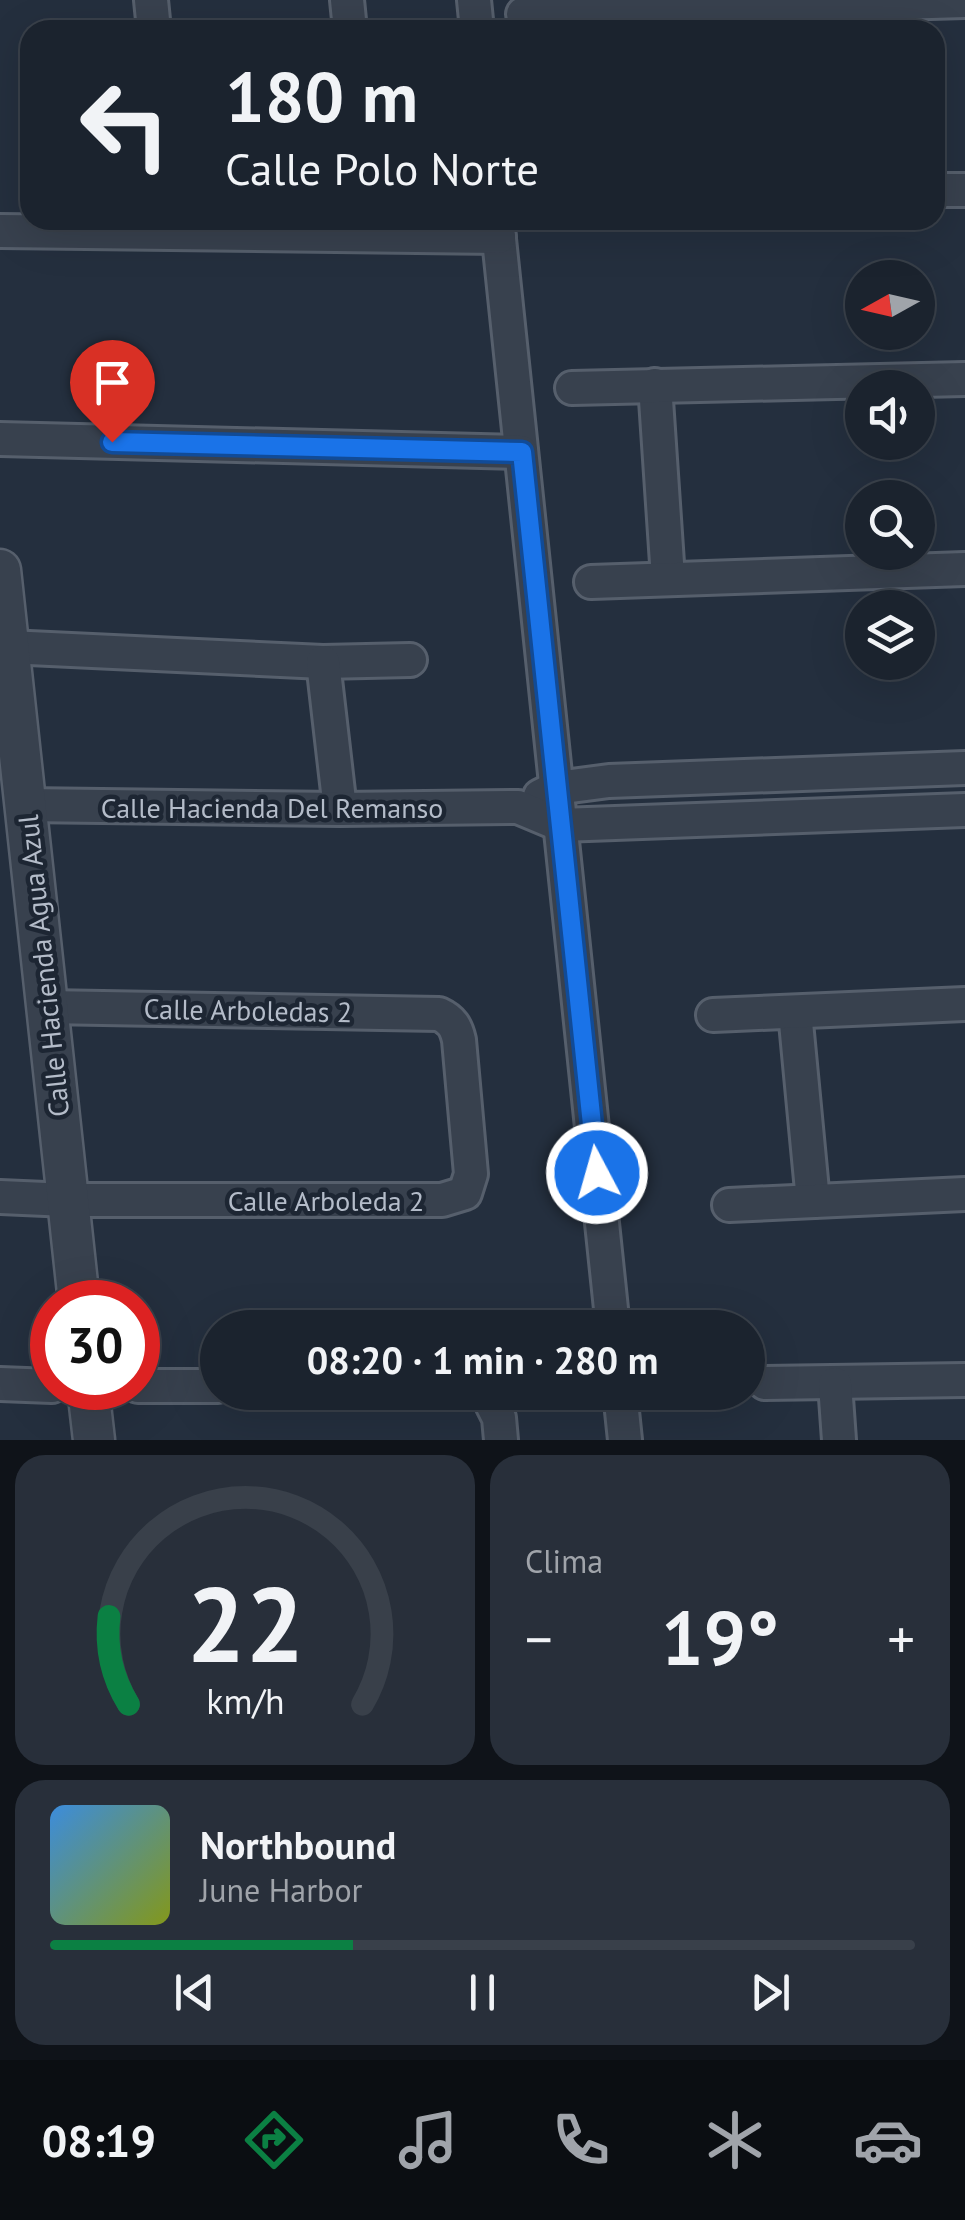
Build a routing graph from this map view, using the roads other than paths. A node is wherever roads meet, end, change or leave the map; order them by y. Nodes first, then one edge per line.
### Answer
1 (965, 1) edge
2 (523, 14) dead end
3 (636, 20) edge
4 (35, 230) edge
5 (498, 230) edge
6 (0, 231) edge
7 (965, 378) edge
8 (655, 385) junction
9 (572, 388) dead end
10 (0, 439) edge
11 (522, 452) junction
12 (965, 569) edge
13 (0, 570) edge
14 (668, 578) junction
15 (591, 582) dead end
16 (8, 648) junction
17 (410, 660) dead end
18 (324, 662) junction
19 (965, 768) edge
20 (556, 788) junction
21 (26, 804) junction
22 (518, 807) junction
23 (340, 810) junction
24 (965, 810) edge
25 (560, 824) junction
26 (965, 1004) edge
27 (47, 1007) junction
28 (795, 1012) junction
29 (713, 1015) dead end
30 (449, 1018) joint
31 (965, 1194) edge
32 (0, 1197) edge
33 (68, 1200) junction
34 (813, 1201) junction
35 (729, 1205) dead end
36 (77, 1280) edge
37 (611, 1310) edge
38 (965, 1380) edge
39 (765, 1383) dead end
40 (0, 1384) edge
41 (834, 1384) junction
42 (30, 1385) edge
43 (160, 1386) edge
44 (200, 1386) edge
45 (91, 1410) edge
46 (495, 1410) edge
47 (622, 1410) edge
48 (94, 1440) edge
49 (501, 1440) edge
50 (625, 1440) edge
51 (839, 1440) edge

1 - 3 street
2 - 3 street
4 - 6 street
5 - 11 street
7 - 8 street
8 - 9 street
8 - 14 street
10 - 11 street
11 - 20 street
12 - 14 street
13 - 16 street, Calle Hacienda Agua Azul
14 - 15 street
16 - 18 street
16 - 21 street, Calle Hacienda Agua Azul
17 - 18 street
18 - 23 street
19 - 20 street, Calle Hacienda Del Remanso
20 - 22 street, Calle Hacienda Del Remanso
20 - 25 street
21 - 23 street, Calle Hacienda Del Remanso
21 - 27 street, Calle Hacienda Agua Azul
22 - 23 street, Calle Hacienda Del Remanso
22 - 25 street, Calle Hacienda Del Remanso
24 - 25 street, Calle Hacienda Del Remanso
25 - 37 street
26 - 28 street
27 - 30 street, Calle Arboledas 2
27 - 33 street, Calle Hacienda Agua Azul
28 - 29 street
28 - 34 street
30 - 33 street, Calle Arboleda 2
31 - 34 street
32 - 33 street, Calle Arboleda 2
33 - 36 street, Calle Hacienda Agua Azul
34 - 35 street
38 - 41 street
39 - 41 street
40 - 42 street
41 - 51 street
43 - 44 street
45 - 48 street
46 - 49 street
47 - 50 street

